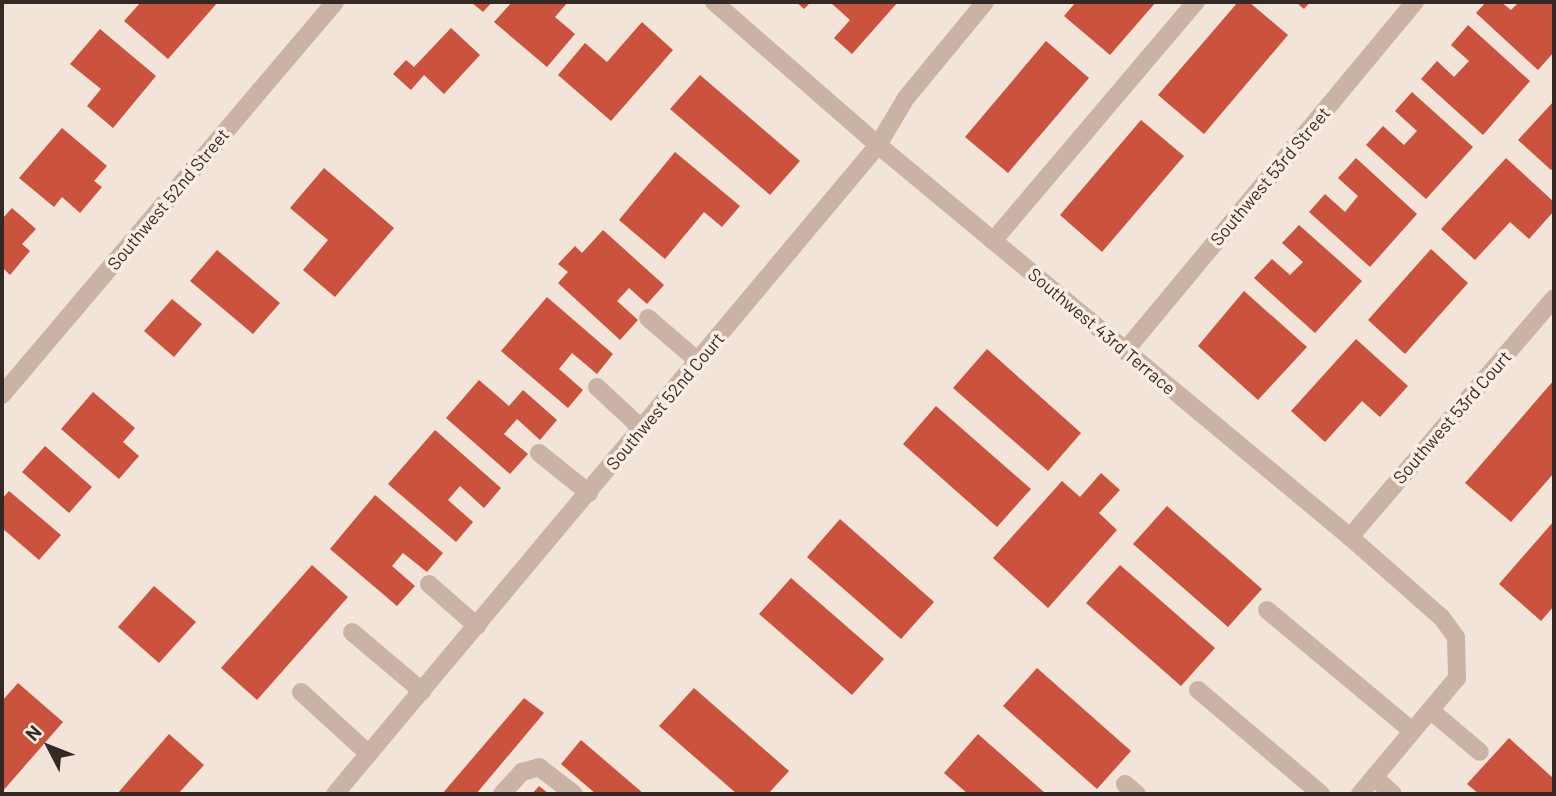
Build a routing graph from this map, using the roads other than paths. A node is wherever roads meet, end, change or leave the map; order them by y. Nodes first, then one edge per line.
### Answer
1 (335, 2) edge
2 (714, 2) edge
3 (985, 2) edge
4 (1196, 2) edge
5 (1415, 2) edge
6 (878, 145) junction
7 (993, 241) junction
8 (1554, 298) edge
9 (648, 318) dead end
10 (1125, 351) junction
11 (698, 361) junction
12 (597, 387) dead end
13 (2, 396) edge
14 (642, 429) junction
15 (539, 453) dead end
16 (589, 493) junction
17 (1350, 537) junction
18 (429, 584) dead end
19 (1267, 610) dead end
20 (477, 626) junction
21 (352, 632) dead end
22 (1198, 690) dead end
23 (422, 691) junction
24 (300, 692) dead end
25 (1430, 710) junction
26 (1412, 731) junction
27 (1480, 752) dead end
28 (369, 754) junction
29 (1374, 777) junction
30 (335, 794) edge
31 (502, 794) edge
32 (574, 794) edge
33 (1321, 794) edge
34 (1360, 794) edge
35 (1393, 794) edge

1 - 13 street, Southwest 52nd Street
2 - 6 street, Southwest 43rd Terrace
3 - 6 street, Southwest 52nd Court
4 - 7 street
5 - 10 street, Southwest 53rd Street
6 - 7 street, Southwest 43rd Terrace
6 - 11 street, Southwest 52nd Court
7 - 10 street, Southwest 43rd Terrace
8 - 17 street, Southwest 53rd Court
9 - 11 street
10 - 17 street, Southwest 43rd Terrace
11 - 14 street, Southwest 52nd Court
12 - 14 street
14 - 16 street, Southwest 52nd Court
15 - 16 street
16 - 20 street, Southwest 52nd Court
17 - 25 street, Southwest 43rd Terrace
18 - 20 street
19 - 26 street
20 - 23 street, Southwest 52nd Court
21 - 23 street
22 - 33 street
23 - 28 street, Southwest 52nd Court
24 - 28 street
25 - 26 street
25 - 27 street
26 - 29 street
28 - 30 street, Southwest 52nd Court
29 - 34 street
29 - 35 street
31 - 32 street

